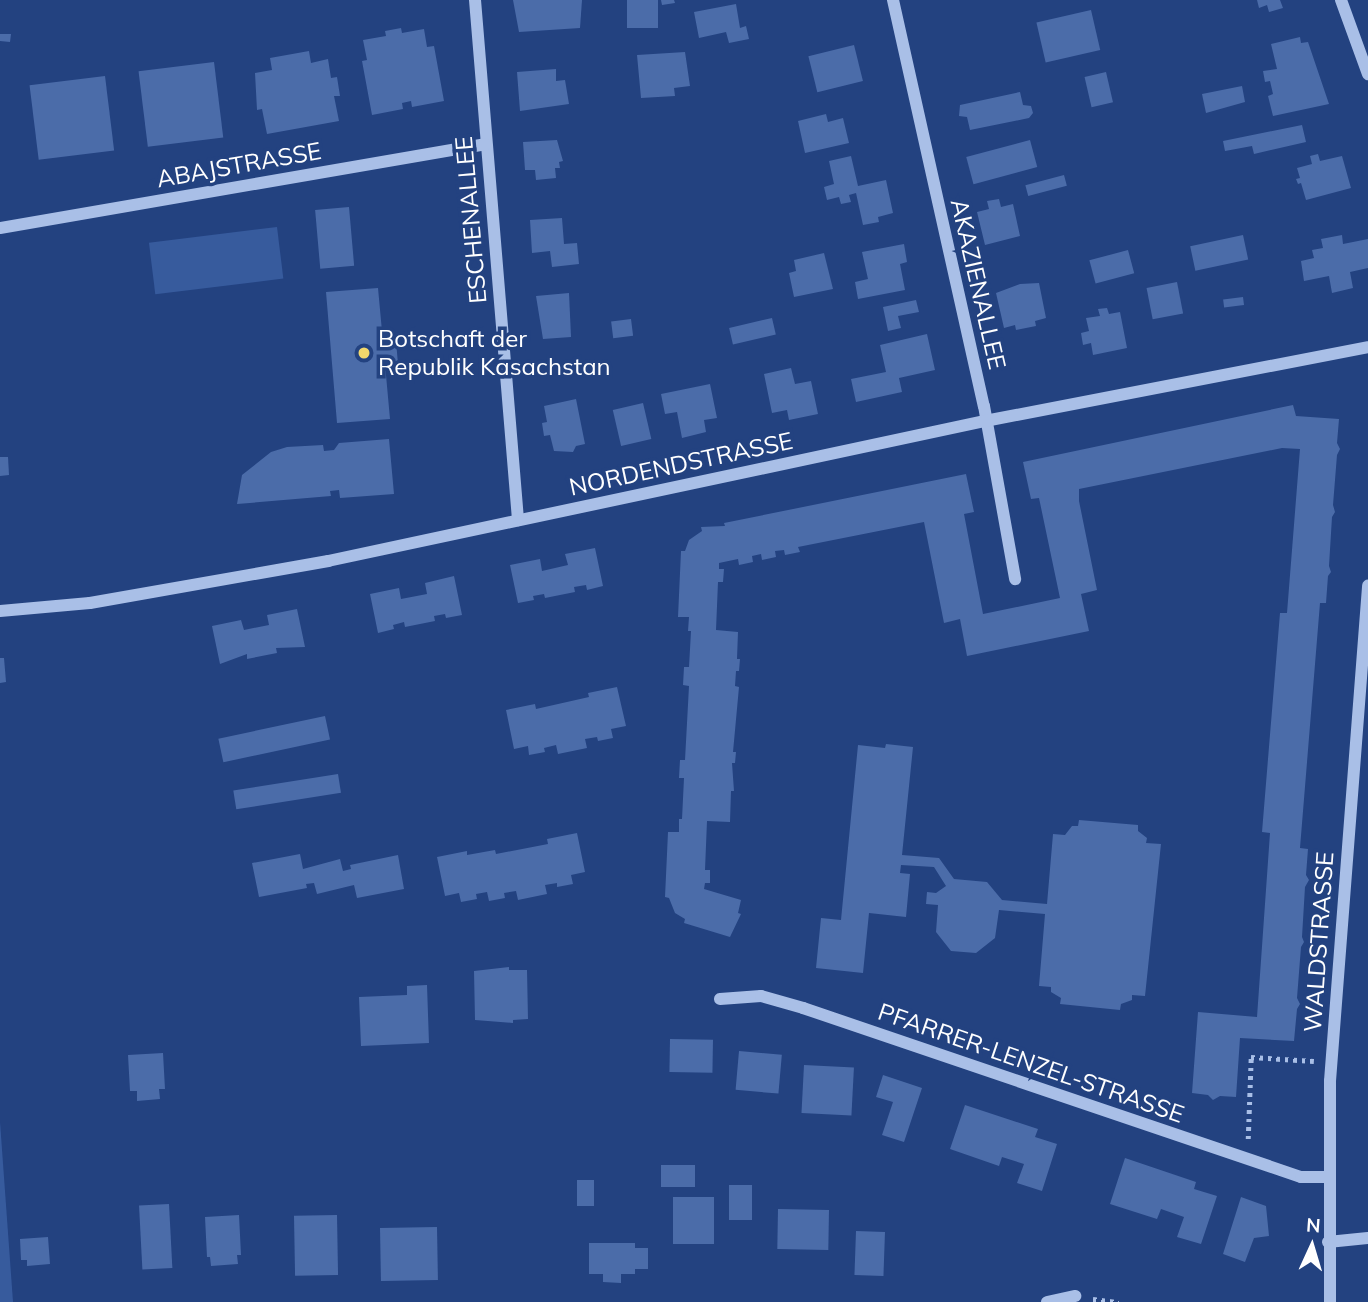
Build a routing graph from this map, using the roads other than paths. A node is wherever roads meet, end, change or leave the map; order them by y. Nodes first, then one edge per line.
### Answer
1 (475, 0) edge
2 (893, 0) edge
3 (1341, 0) edge
4 (1368, 74) edge
5 (485, 144) junction
6 (0, 228) edge
7 (1368, 347) edge
8 (985, 421) junction
9 (518, 520) junction
10 (1016, 579) dead end
11 (1368, 585) edge
12 (0, 611) edge
13 (720, 999) dead end
14 (1328, 1177) junction
15 (1368, 1238) edge
16 (1328, 1242) junction
17 (1075, 1296) road end
18 (1047, 1302) edge
19 (1330, 1302) edge

1 - 5 street, ESCHENALLEE
2 - 8 street, AKAZIENALLEE
3 - 4 street
5 - 6 street, ABAJSTRASSE
5 - 9 street, ESCHENALLEE
7 - 8 street, NORDENDSTRASSE
8 - 9 street, NORDENDSTRASSE
8 - 10 street, AKAZIENALLEE
9 - 12 street, NORDENDSTRASSE
11 - 14 street, WALDSTRASSE
13 - 14 street, PFARRER-LENZEL-STRASSE
14 - 16 street, WALDSTRASSE
15 - 16 street
16 - 19 street, WALDSTRASSE
17 - 18 street

